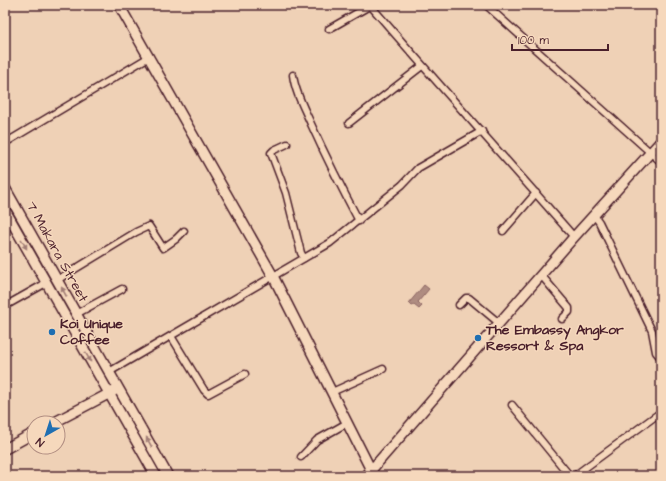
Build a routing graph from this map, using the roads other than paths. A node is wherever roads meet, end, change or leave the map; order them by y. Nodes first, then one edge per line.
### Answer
1 (119, 5) edge
2 (370, 5) edge
3 (486, 5) edge
4 (329, 29) dead end
5 (149, 57) junction
6 (422, 66) junction
7 (293, 75) dead end
8 (349, 123) dead end
9 (482, 131) junction
10 (661, 141) edge
11 (5, 143) edge
12 (287, 144) dead end
13 (650, 152) junction
14 (661, 162) edge
15 (5, 188) edge
16 (536, 194) junction
17 (5, 210) edge
18 (594, 215) junction
19 (359, 221) junction
20 (184, 231) dead end
21 (503, 231) dead end
22 (574, 237) junction
23 (304, 258) junction
24 (541, 275) junction
25 (273, 276) junction
26 (57, 280) junction
27 (46, 283) junction
28 (122, 289) dead end
29 (459, 305) dead end
30 (5, 306) edge
31 (76, 314) junction
32 (562, 319) dead end
33 (499, 323) junction
34 (171, 336) junction
35 (661, 358) edge
36 (383, 369) dead end
37 (109, 372) junction
38 (245, 374) dead end
39 (118, 388) junction
40 (332, 392) junction
41 (109, 394) junction
42 (512, 405) dead end
43 (661, 412) edge
44 (66, 417) edge
45 (348, 423) junction
46 (26, 437) edge
47 (5, 449) edge
48 (301, 457) dead end
49 (370, 474) edge
50 (156, 476) edge
51 (168, 476) edge
52 (570, 476) edge
53 (574, 476) edge

1 - 5 street
2 - 4 street
2 - 6 street
3 - 13 street
5 - 11 street
5 - 25 street
6 - 8 street
6 - 9 street
7 - 19 street
9 - 16 street
9 - 19 street
10 - 13 street
12 - 23 street
13 - 14 street
13 - 18 street
15 - 26 street, 7 Makara Street
16 - 21 street
16 - 22 street
17 -> 27 street, 7 Makara Street
18 - 22 street
18 - 35 street
19 - 23 street
20 - 26 street
22 - 24 street
23 - 25 street
24 - 32 street
24 - 33 street
25 - 34 street
25 - 40 street
31 -> 26 street, 7 Makara Street
27 - 30 street
27 -> 41 street, 7 Makara Street
28 - 31 street
29 - 33 street
31 - 37 street, 7 Makara Street
33 - 49 street
34 - 37 street
34 - 38 street
36 - 40 street
37 - 39 street, 7 Makara Street
39 - 41 street
51 -> 39 street, 7 Makara Street
40 - 45 street
41 - 44 street
41 - 50 street, 7 Makara Street
42 - 52 street
43 - 53 street
45 - 48 street
45 - 49 street
46 - 47 street

